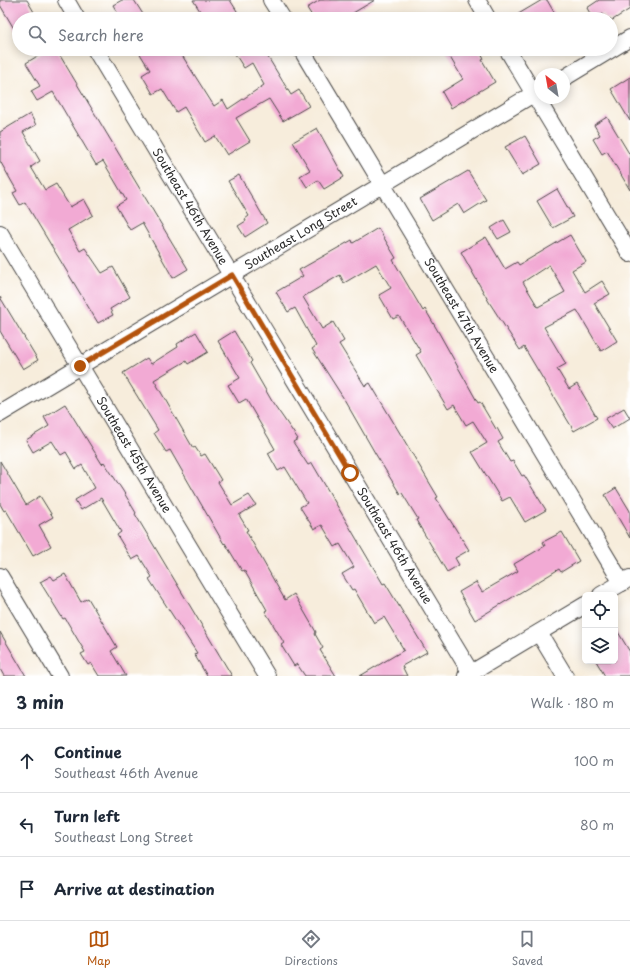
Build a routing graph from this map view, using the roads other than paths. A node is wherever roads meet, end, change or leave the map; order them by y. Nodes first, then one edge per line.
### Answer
1 (66, 0) edge
2 (272, 0) edge
3 (477, 0) edge
4 (73, 12) edge
5 (279, 12) edge
6 (484, 12) edge
7 (630, 38) edge
8 (618, 45) edge
9 (99, 56) edge
10 (305, 56) edge
11 (512, 56) edge
12 (600, 56) edge
13 (570, 74) edge
14 (534, 88) edge
15 (534, 94) edge
16 (544, 104) edge
17 (383, 184) junction
18 (0, 233) edge
19 (630, 254) edge
20 (232, 275) junction
21 (80, 366) junction
22 (0, 414) edge
23 (0, 576) edge
24 (626, 580) edge
25 (606, 592) edge
26 (582, 607) edge
27 (539, 633) junction
28 (469, 674) edge
29 (60, 676) edge
30 (267, 676) edge
31 (565, 676) edge

1 - 4 street
2 - 5 street
3 - 6 street
7 - 8 street
9 - 20 street, Southeast 46th Avenue
10 - 17 street, Southeast 47th Avenue
11 - 14 street
12 - 13 street
15 - 17 street, Southeast Long Street
16 - 19 street
17 - 20 street, Southeast Long Street
17 - 24 street, Southeast 47th Avenue
18 - 21 street, Southeast 45th Avenue
20 - 21 street, Southeast Long Street
20 - 28 street, Southeast 46th Avenue
21 - 22 street, Southeast Long Street
21 - 30 street, Southeast 45th Avenue
23 - 29 street
24 - 25 street
26 - 27 street
27 - 28 street
27 - 31 street

